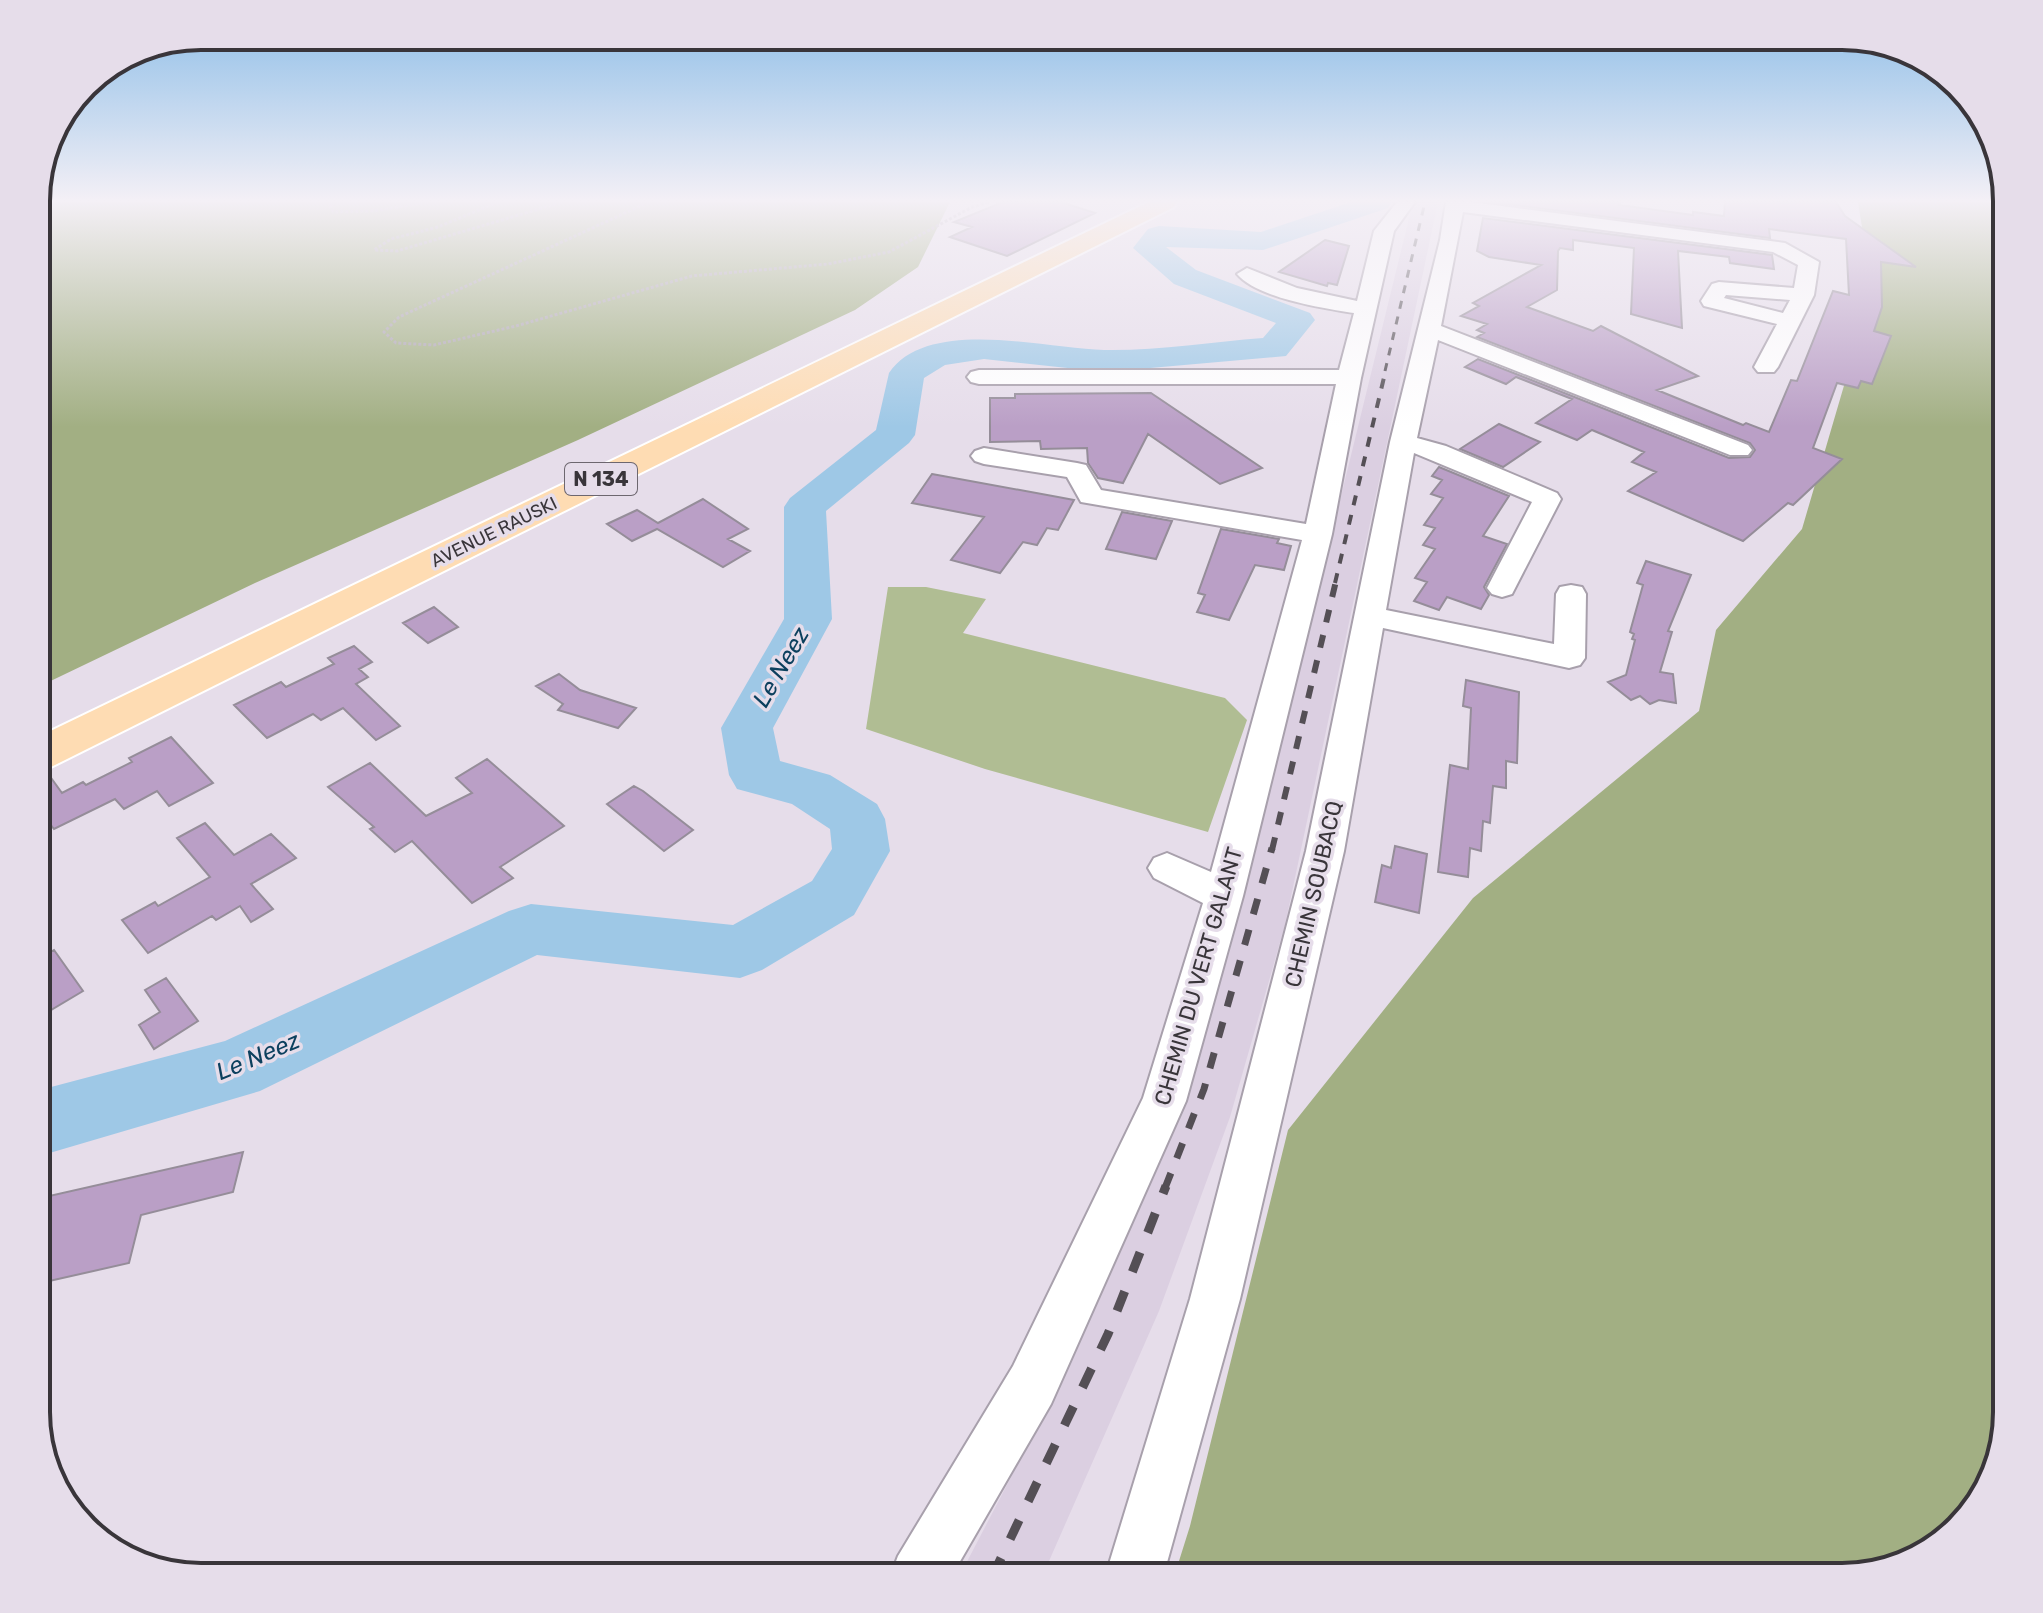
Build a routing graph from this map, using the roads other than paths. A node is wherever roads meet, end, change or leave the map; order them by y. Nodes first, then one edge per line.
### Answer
1 (1012, 277) edge
2 (1253, 277) edge
3 (1373, 277) edge
4 (1441, 277) edge
5 (1806, 277) edge
6 (1803, 295) junction
7 (1365, 309) junction
8 (1789, 321) junction
9 (1429, 329) junction
10 (1766, 367) dead end
11 (979, 377) dead end
12 (1349, 378) junction
13 (1403, 442) junction
14 (1739, 450) dead end
15 (984, 456) dead end
16 (1318, 534) junction
17 (1502, 588) dead end
18 (1571, 594) dead end
19 (1371, 616) junction
20 (50, 749) edge
21 (1167, 868) dead end
22 (1224, 896) junction
23 (927, 1563) edge
24 (1138, 1563) edge

1 - 20 main road, AVENUE RAUSKI / N 134
2 - 7 street
3 - 7 street, CHEMIN DU VERT GALANT
4 - 9 street, CHEMIN SOUBACQ
5 - 6 street
6 - 8 street
6 - 8 street
7 - 12 street, CHEMIN DU VERT GALANT
8 - 10 street
9 - 13 street, CHEMIN SOUBACQ
9 - 14 street
11 - 12 street
12 - 16 street, CHEMIN DU VERT GALANT
13 - 17 street
13 - 19 street, CHEMIN SOUBACQ
15 - 16 street
16 - 22 street, CHEMIN DU VERT GALANT
18 - 19 street
19 - 24 street, CHEMIN SOUBACQ
21 - 22 street
22 - 23 street, CHEMIN DU VERT GALANT

